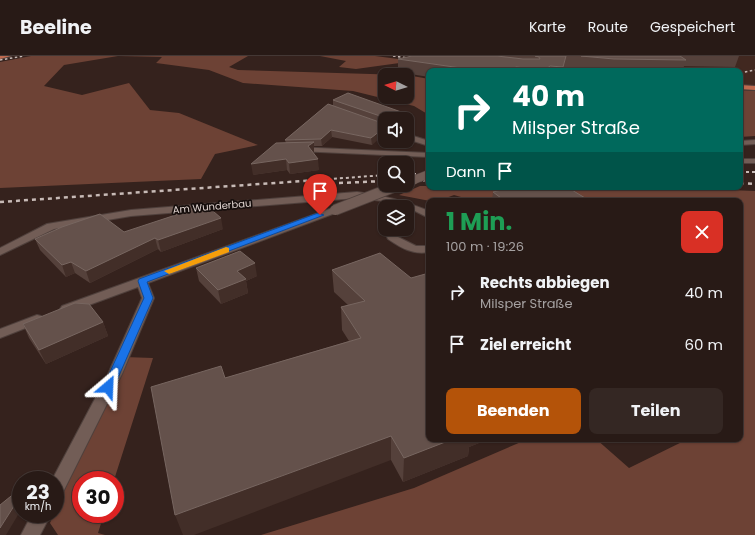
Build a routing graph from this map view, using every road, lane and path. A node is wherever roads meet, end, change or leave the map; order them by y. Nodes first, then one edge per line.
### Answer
1 (8, 56) edge
2 (0, 57) edge
3 (743, 88) edge
4 (755, 88) edge
5 (414, 139) edge
6 (743, 140) edge
7 (755, 141) edge
8 (426, 143) edge
9 (743, 143) edge
10 (286, 150) edge
11 (426, 155) edge
12 (743, 161) edge
13 (755, 161) edge
14 (426, 175) edge
15 (414, 179) edge
16 (381, 192) edge
17 (426, 213) edge
18 (392, 237) dead end
19 (426, 249) edge
20 (0, 252) edge
21 (142, 281) junction
22 (0, 334) edge
23 (64, 473) edge
24 (37, 523) edge
25 (30, 535) edge

1 - 2 main road
3 - 4 main road
5 - 8 street
6 - 7 street
7 - 9 street
10 - 11 street
12 - 13 street
14 - 15 street, bridge
16 - 21 street, bridge
17 - 20 street, Am Wunderbau
18 - 19 street
21 - 22 street
21 - 23 street
24 - 25 street

